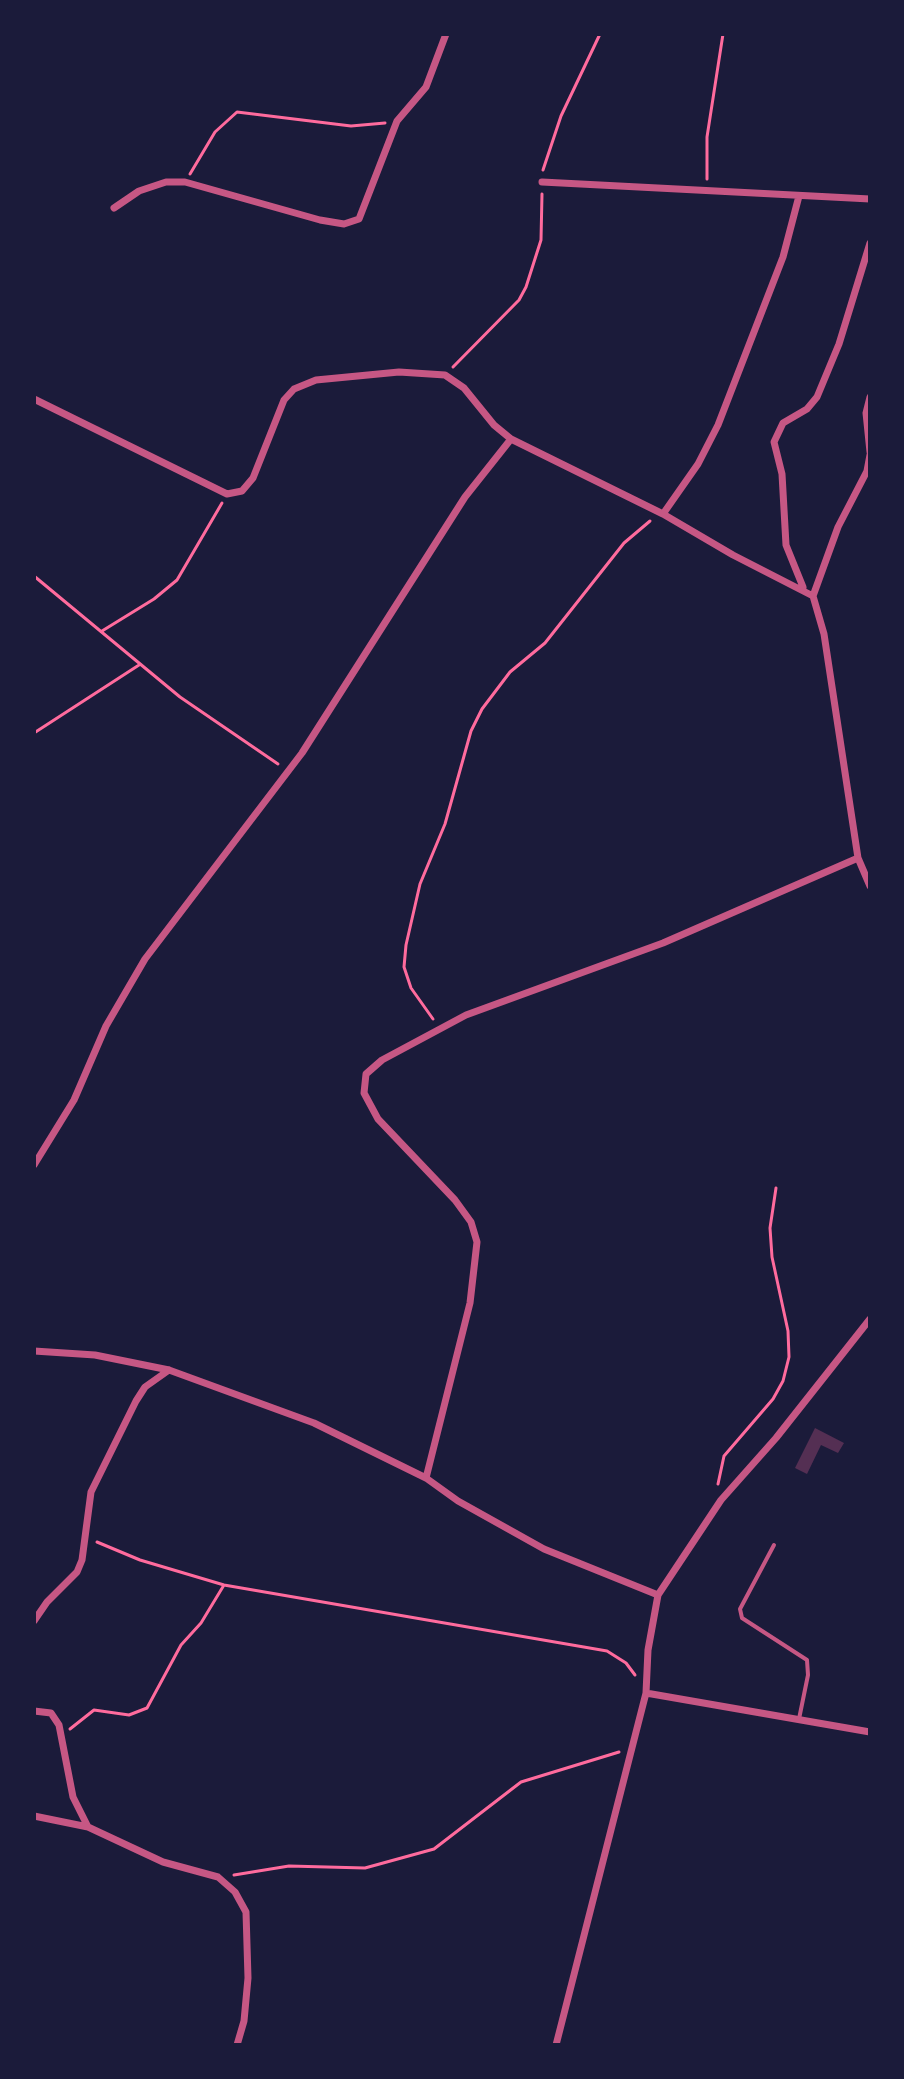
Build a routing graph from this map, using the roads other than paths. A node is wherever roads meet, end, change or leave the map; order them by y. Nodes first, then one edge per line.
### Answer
1 (446, 34) edge
2 (542, 182) road end
3 (799, 196) junction
4 (870, 199) edge
5 (114, 208) dead end
6 (870, 243) edge
7 (869, 256) edge
8 (870, 397) edge
9 (34, 399) edge
10 (511, 439) junction
11 (870, 454) edge
12 (663, 514) junction
13 (803, 587) junction
14 (813, 596) junction
15 (858, 858) junction
16 (870, 886) edge
17 (34, 1165) edge
18 (870, 1319) edge
19 (34, 1351) edge
20 (169, 1370) junction
21 (426, 1478) junction
22 (774, 1545) dead end
23 (658, 1595) junction
24 (34, 1621) edge
25 (646, 1693) junction
26 (34, 1711) edge
27 (799, 1719) junction
28 (870, 1732) edge
29 (34, 1816) edge
30 (88, 1827) junction
31 (237, 2045) edge
32 (556, 2045) edge

1 - 5 street
2 - 3 street
3 - 4 street
3 - 12 street
6 - 7 street
7 - 13 street
8 - 11 street
9 - 10 street
10 - 12 street
10 - 17 street
11 - 14 street
12 - 13 street
13 - 14 street
14 - 15 street
15 - 16 street
15 - 21 street
18 - 23 street
19 - 20 street
20 - 21 street
20 - 24 street
21 - 23 street
22 - 27 lane
23 - 25 street
25 - 27 street
25 - 32 street
26 - 30 street
27 - 28 street
29 - 30 street
30 - 31 street

